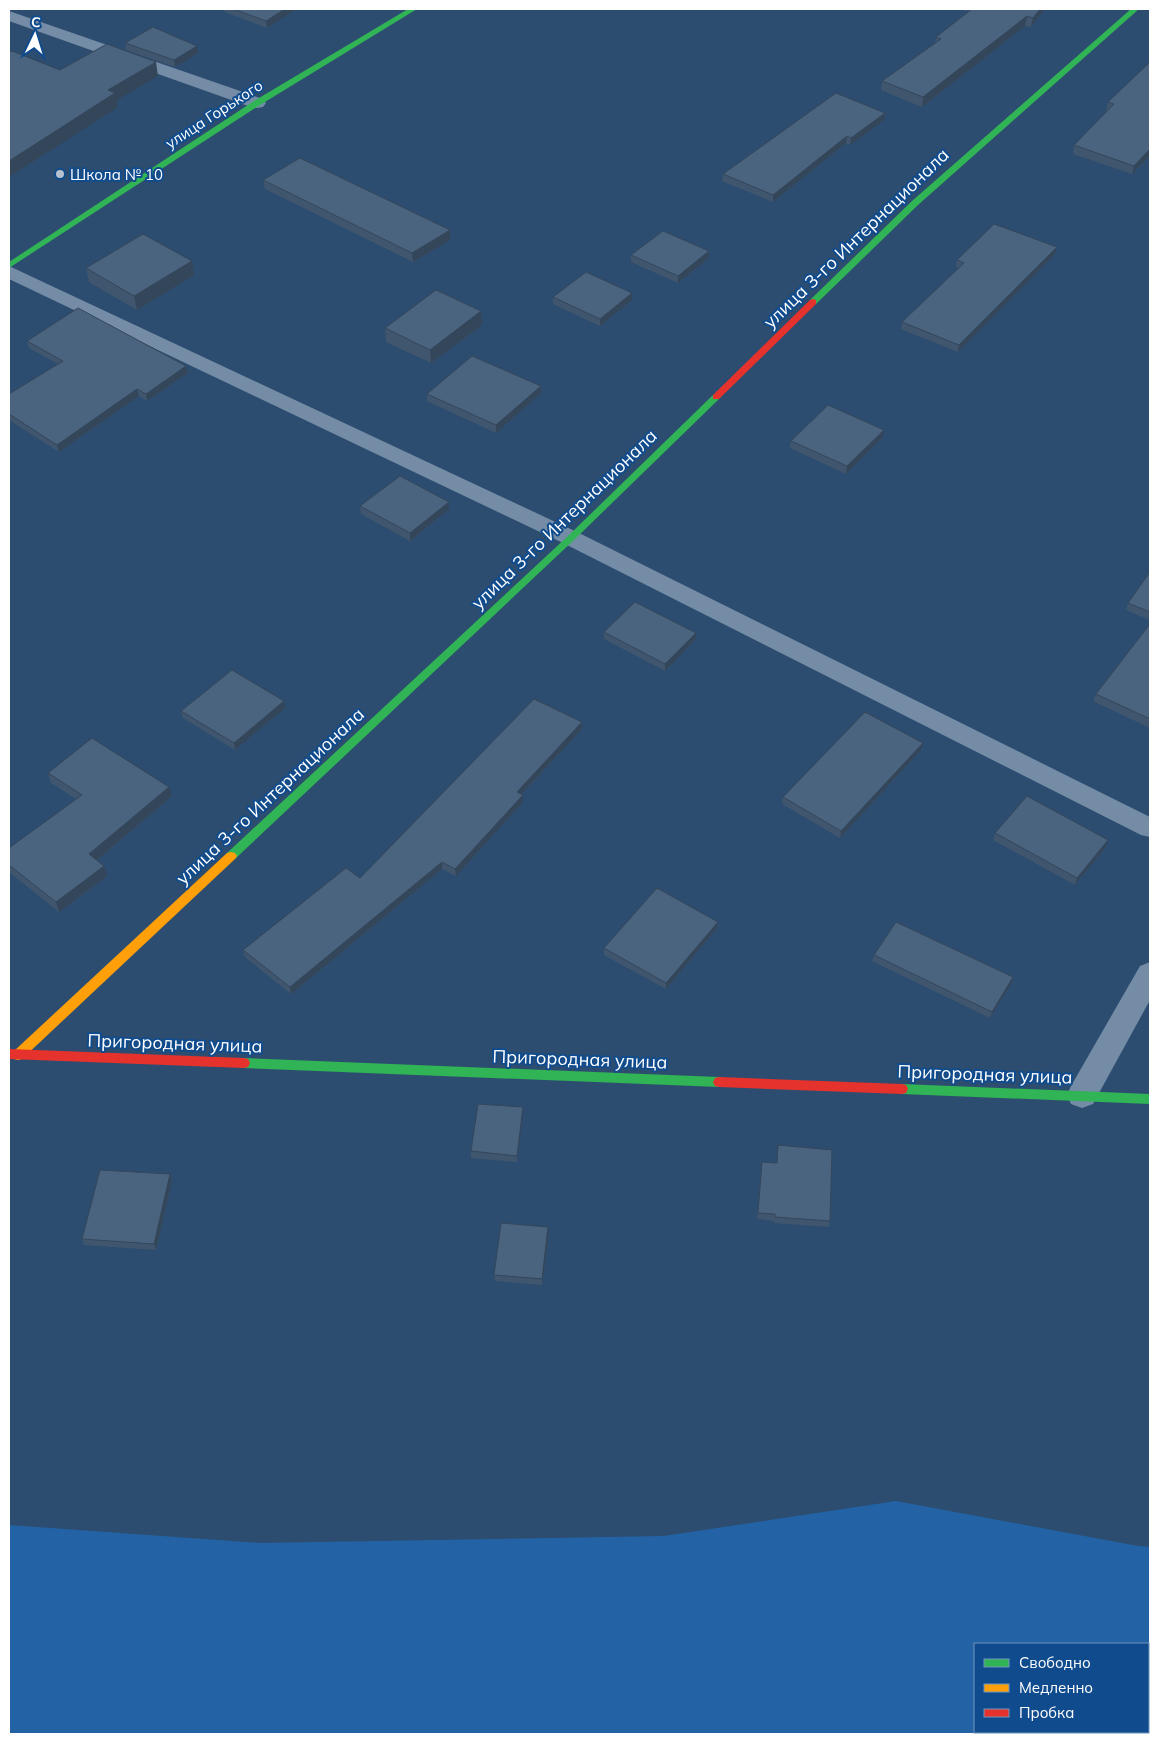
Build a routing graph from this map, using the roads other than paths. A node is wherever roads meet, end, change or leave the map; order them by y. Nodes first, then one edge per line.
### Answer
1 (413, 9) edge
2 (1135, 9) edge
3 (9, 16) edge
4 (257, 103) junction
5 (9, 266) edge
6 (9, 272) edge
7 (571, 538) junction
8 (1150, 828) edge
9 (1150, 974) edge
10 (14, 1054) edge
11 (1082, 1095) junction
12 (1150, 1099) edge

1 - 4 street, улица Горького
2 - 7 street, улица 3-го Интернационала
3 - 4 lane
4 - 5 street, улица Горького
6 - 7 lane
7 - 8 lane
7 - 10 street, улица 3-го Интернационала
9 - 11 street
10 - 11 street, Пригородная улица
11 - 12 street, Пригородная улица

